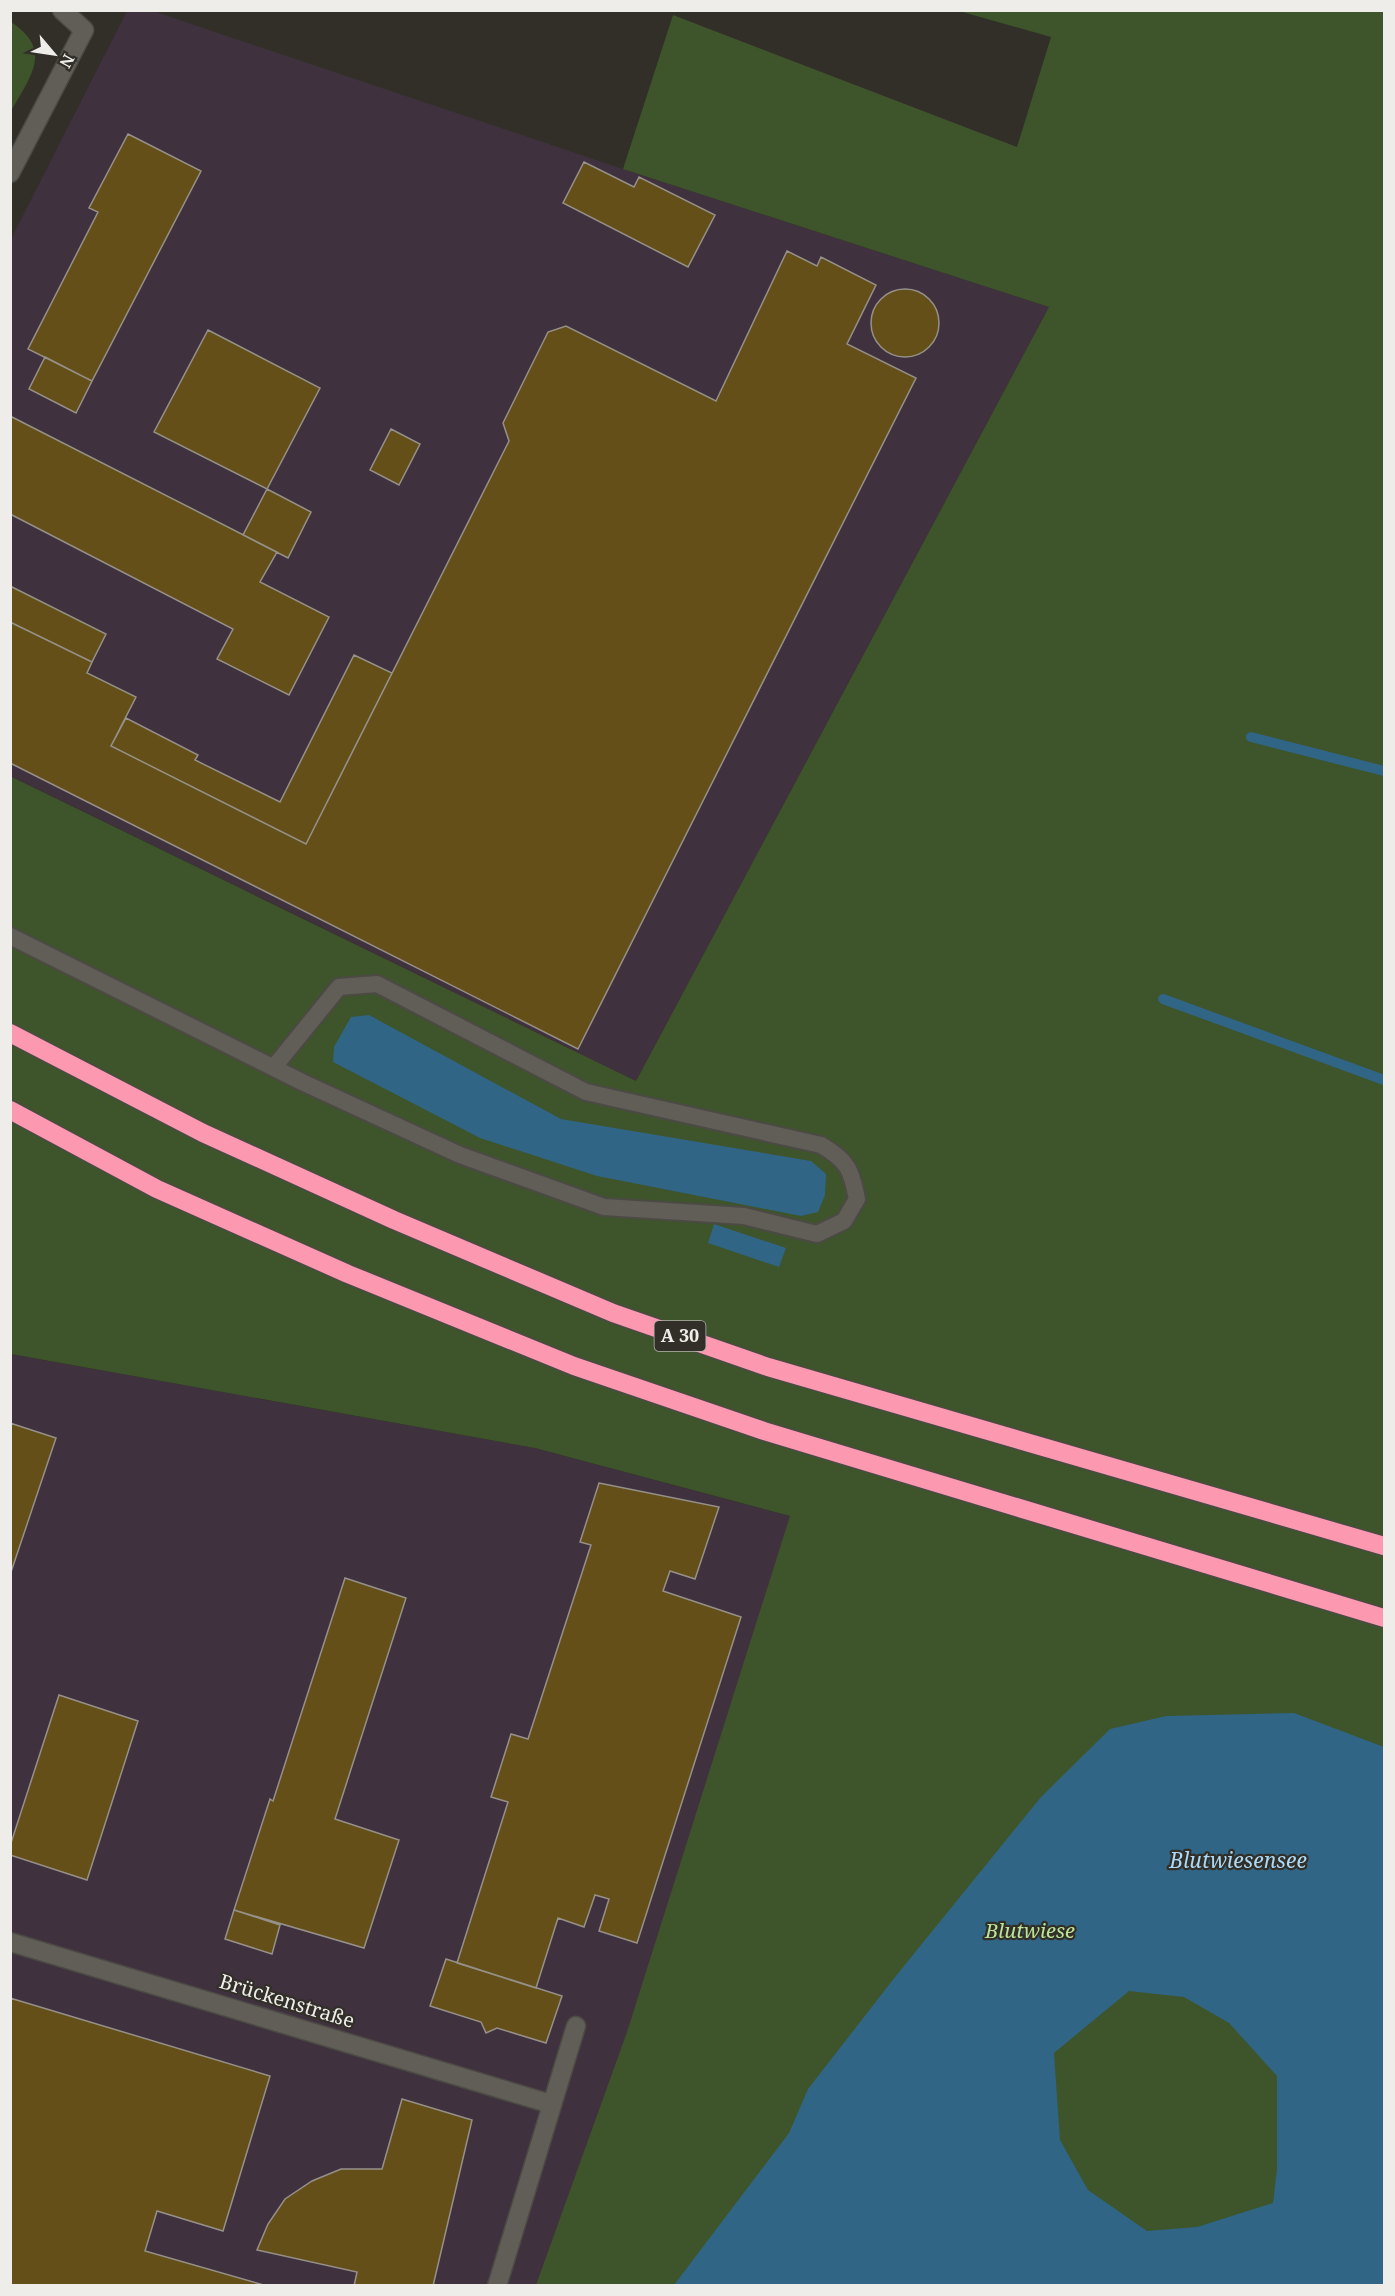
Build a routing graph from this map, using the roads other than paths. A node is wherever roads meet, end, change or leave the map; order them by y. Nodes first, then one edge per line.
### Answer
1 (63, 10) edge
2 (10, 173) edge
3 (10, 936) edge
4 (10, 1033) edge
5 (274, 1067) junction
6 (10, 1110) edge
7 (1384, 1546) edge
8 (1384, 1618) edge
9 (10, 1942) edge
10 (576, 2026) dead end
11 (551, 2104) junction
12 (497, 2286) edge

1 - 2 street
3 - 5 lane
4 - 7 highway, A 30
5 - 5 lane
6 - 8 highway
9 - 11 street, Brückenstraße
10 - 11 street
11 - 12 street

